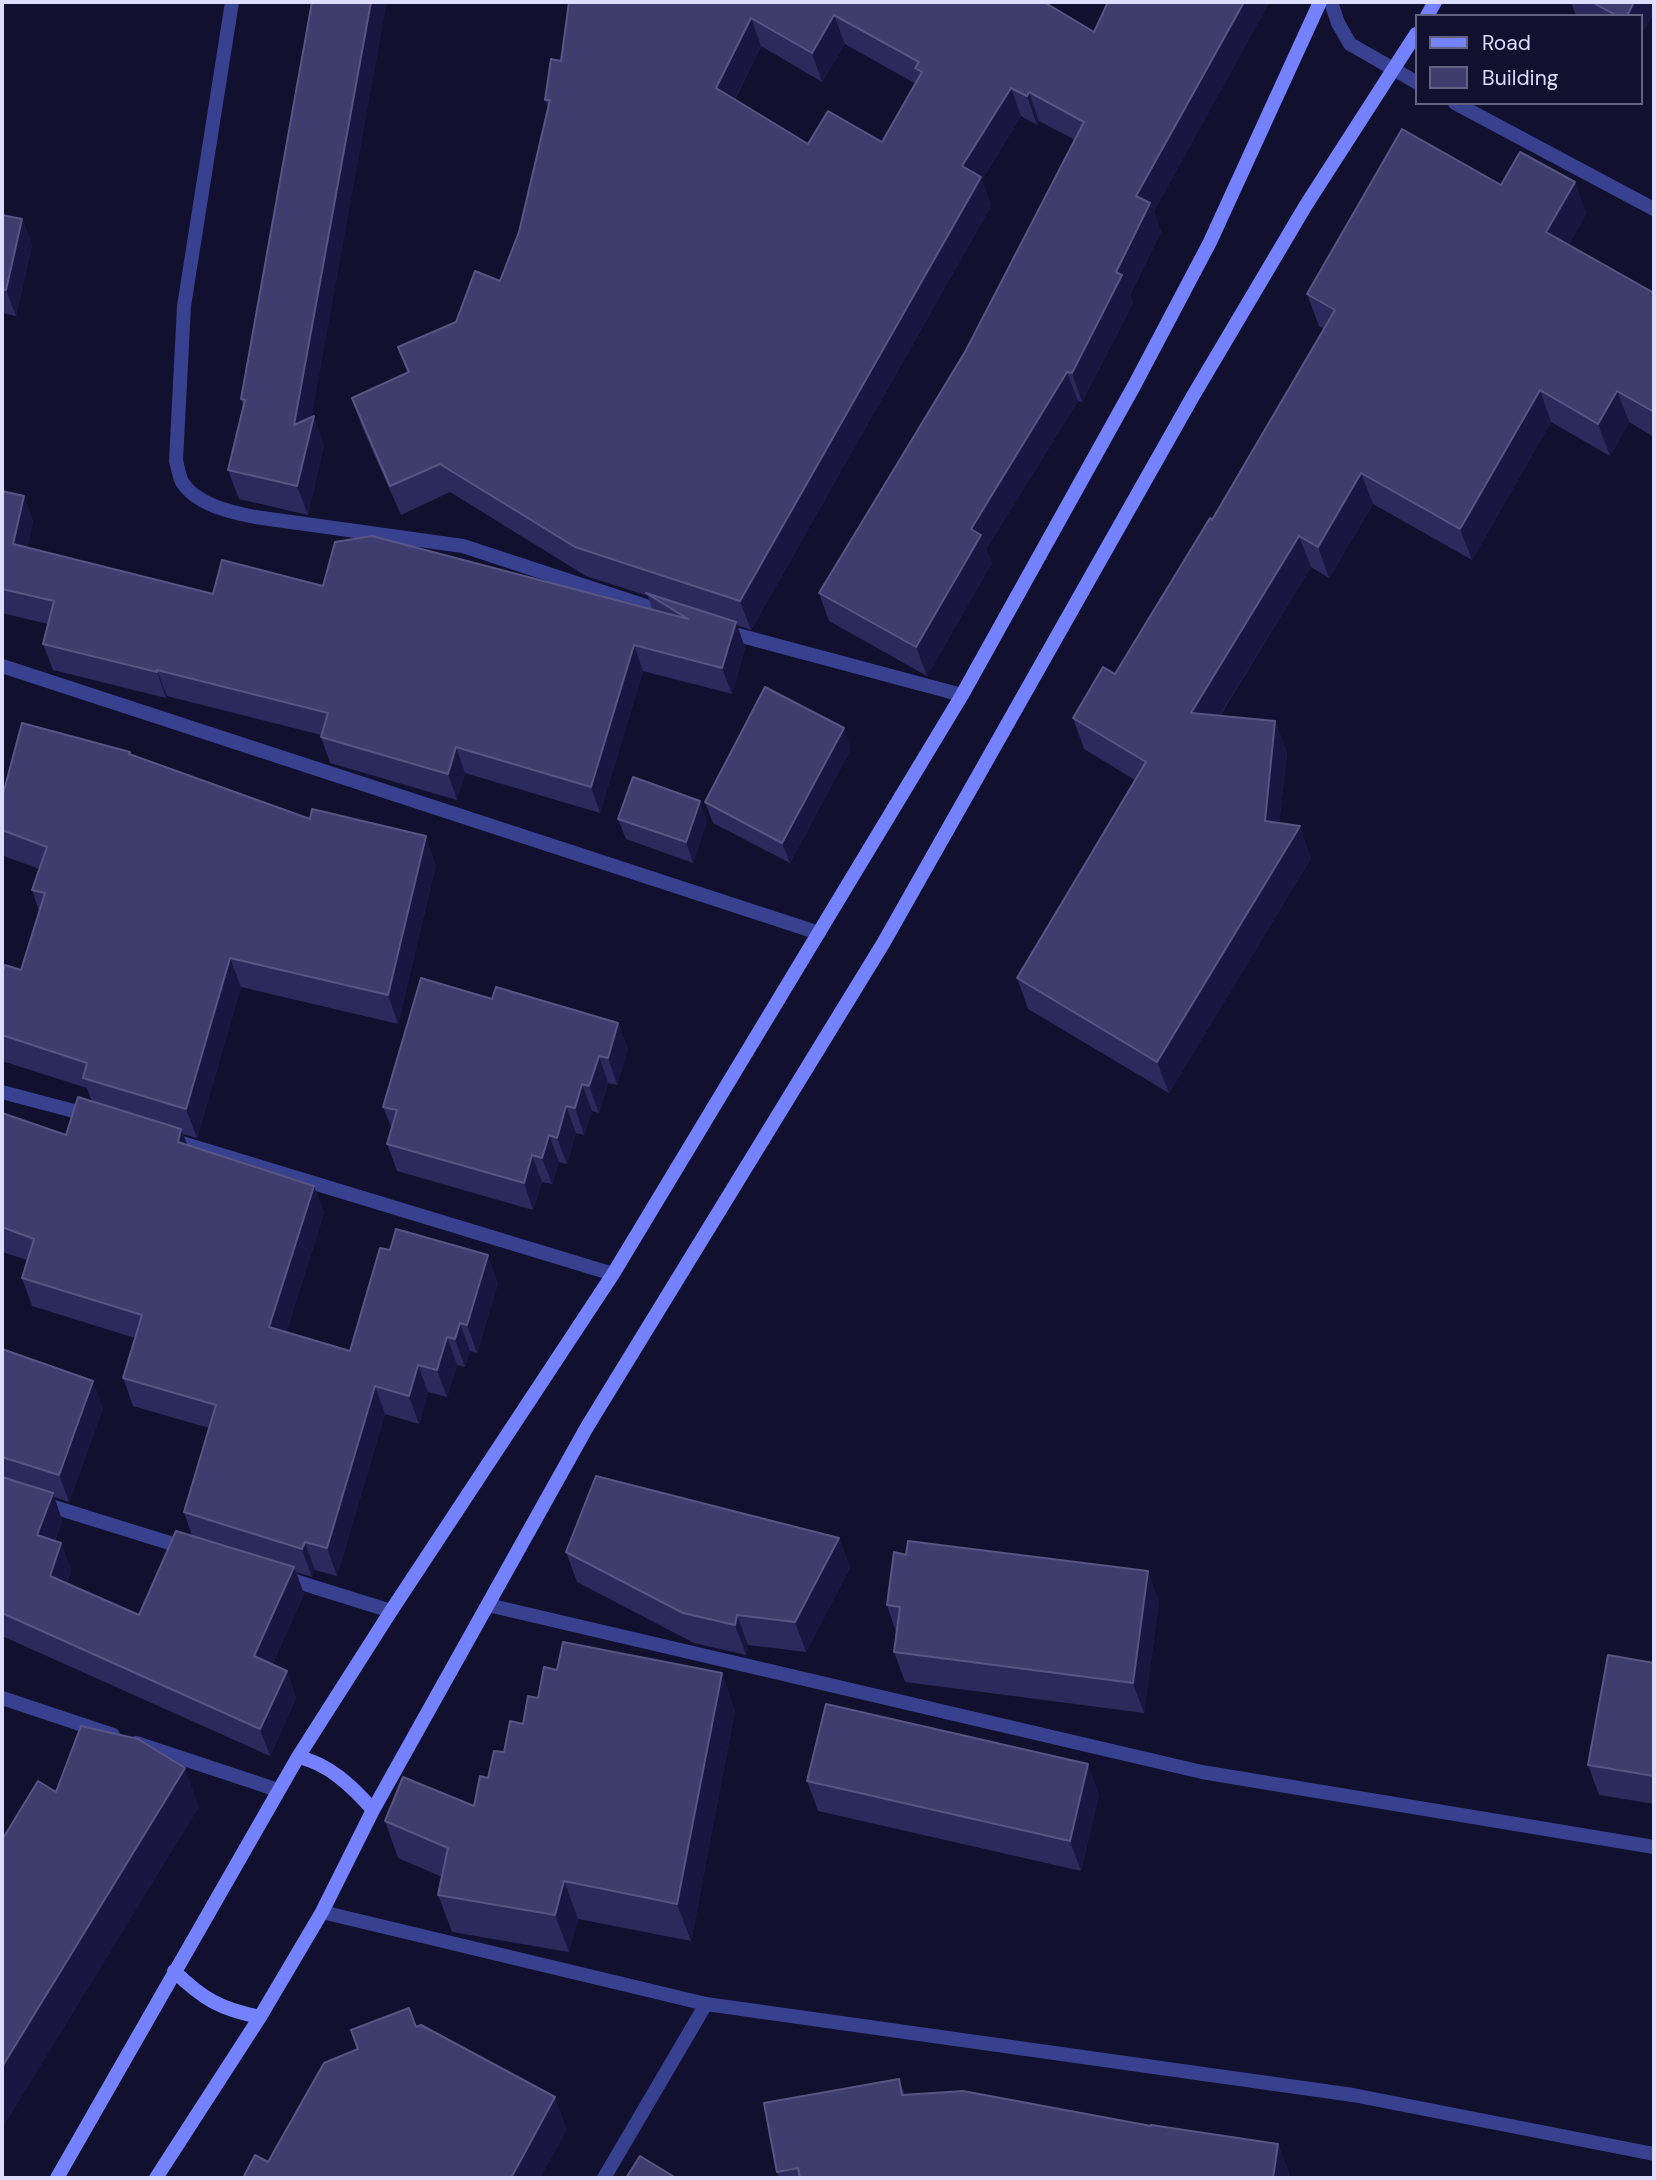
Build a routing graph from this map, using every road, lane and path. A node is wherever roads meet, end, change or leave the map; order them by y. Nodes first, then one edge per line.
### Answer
1 (232, 2) edge
2 (1320, 2) edge
3 (1331, 2) edge
4 (1414, 37) edge
5 (1394, 71) junction
6 (1414, 81) edge
7 (1459, 105) edge
8 (1654, 209) edge
9 (685, 619) edge
10 (712, 627) edge
11 (2, 666) edge
12 (962, 695) junction
13 (819, 933) junction
14 (2, 1092) edge
15 (101, 1119) edge
16 (154, 1135) edge
17 (613, 1274) junction
18 (28, 1499) edge
19 (209, 1555) edge
20 (274, 1575) edge
21 (488, 1605) junction
22 (391, 1611) junction
23 (2, 1698) edge
24 (298, 1757) junction
25 (278, 1790) junction
26 (373, 1810) junction
27 (1654, 1847) edge
28 (323, 1912) junction
29 (174, 1971) junction
30 (706, 2004) junction
31 (260, 2018) junction
32 (1654, 2154) edge
33 (57, 2178) edge
34 (156, 2178) edge
35 (604, 2178) edge

1 - 9 street
2 - 12 main road
3 - 5 street
4 - 5 main road
5 - 6 street
5 - 21 main road
7 - 8 street
10 - 12 street
11 - 13 street
12 - 13 main road
13 - 17 main road
14 - 15 street
16 - 17 street
17 - 22 main road
18 - 19 street
20 - 22 street
21 - 26 main road
21 - 27 street
22 - 24 main road
23 - 25 street
24 - 25 main road
24 - 26 main road
25 - 29 main road
26 - 28 main road
28 - 30 street
28 - 31 main road
29 - 31 main road
29 - 33 main road
30 - 32 street
30 - 35 street
31 - 34 main road

